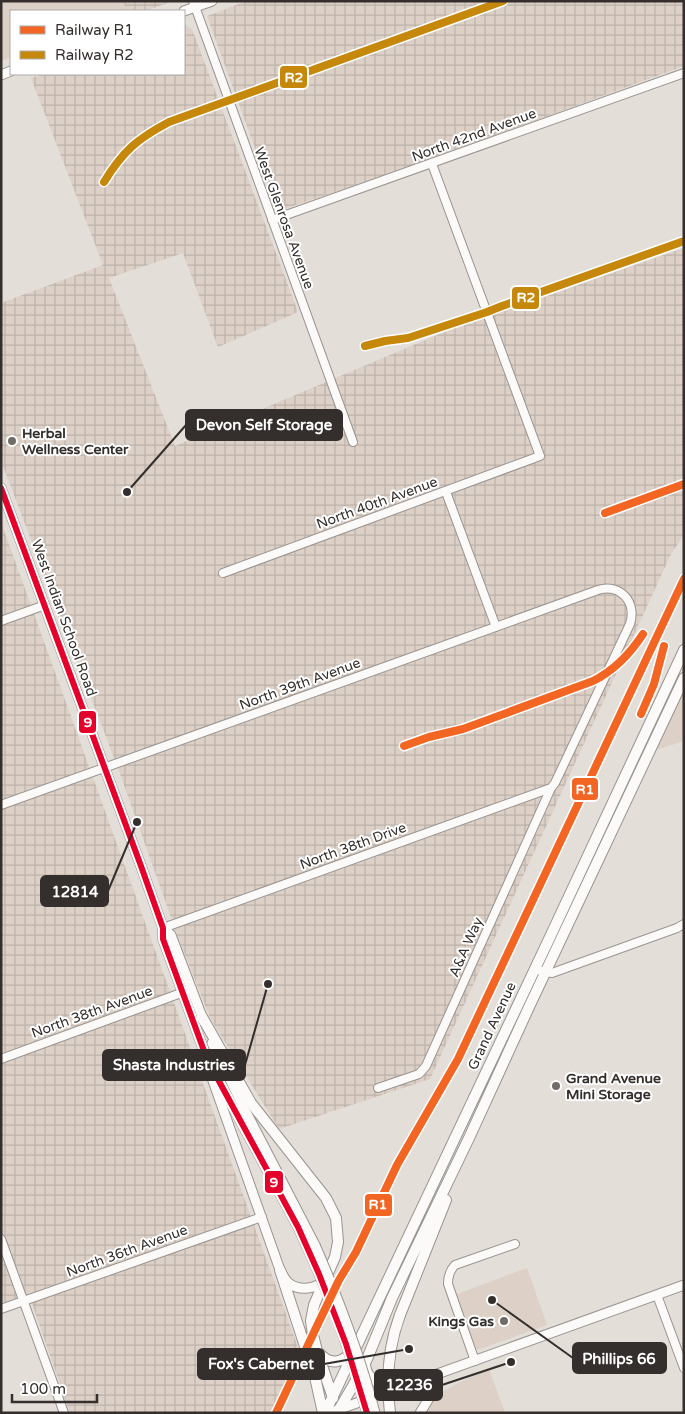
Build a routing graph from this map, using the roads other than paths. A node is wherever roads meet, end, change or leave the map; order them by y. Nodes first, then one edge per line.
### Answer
1 (212, 1) edge
2 (194, 4) edge
3 (684, 73) edge
4 (432, 164) junction
5 (272, 220) junction
6 (352, 442) dead end
7 (1, 488) edge
8 (446, 492) junction
9 (223, 573) dead end
10 (609, 587) joint
11 (45, 605) junction
12 (1, 621) edge
13 (496, 627) junction
14 (684, 650) edge
15 (684, 678) edge
16 (637, 750) junction
17 (648, 755) junction
18 (105, 768) junction
19 (551, 788) junction
20 (1, 805) edge
21 (684, 924) edge
22 (163, 928) junction
23 (535, 968) junction
24 (546, 973) junction
25 (192, 989) junction
26 (182, 993) junction
27 (202, 1017) junction
28 (1, 1059) edge
29 (207, 1060) junction
30 (378, 1088) dead end
31 (461, 1125) junction
32 (469, 1138) junction
33 (452, 1172) junction
34 (262, 1217) junction
35 (1, 1239) edge
36 (516, 1244) dead end
37 (280, 1270) junction
38 (391, 1274) junction
39 (327, 1278) junction
40 (402, 1280) junction
41 (684, 1285) edge
42 (657, 1295) junction
43 (23, 1301) junction
44 (1, 1309) edge
45 (358, 1344) junction
46 (317, 1351) junction
47 (366, 1359) junction
48 (475, 1361) junction
49 (684, 1368) edge
50 (433, 1376) junction
51 (401, 1387) junction
52 (333, 1396) junction
53 (336, 1412) edge
54 (64, 1413) edge
55 (324, 1413) edge
56 (367, 1413) edge
57 (375, 1413) edge
58 (390, 1413) edge
59 (420, 1413) edge

1 - 2 main road
2 - 5 street, West Glenrosa Avenue
3 - 4 street, North 42nd Avenue
4 - 5 street, North 42nd Avenue
4 - 8 street, North 40th Avenue
5 - 6 street, West Glenrosa Avenue
7 - 11 main road, West Indian School Road
8 - 9 street, North 40th Avenue
8 - 13 street
10 - 13 street, North 39th Avenue
10 - 19 street, A&A Way
11 - 12 street
11 - 18 main road, West Indian School Road
13 - 18 street, North 39th Avenue
14 - 16 highway, Grand Avenue
15 - 17 highway, Grand Avenue
16 - 17 highway
16 - 23 highway, Grand Avenue
17 - 24 highway, Grand Avenue
18 - 20 street, North 39th Avenue
18 - 22 main road, West Indian School Road
19 - 22 street, North 38th Drive
19 - 30 street, A&A Way
21 - 24 street
22 - 25 main road, West Indian School Road
22 - 26 main road, West Indian School Road
23 - 24 street
23 - 31 highway, Grand Avenue
24 - 32 highway, Grand Avenue
25 - 26 street, North 38th Avenue
25 - 27 main road, West Indian School Road
26 - 28 street, North 38th Avenue
26 - 29 main road, West Indian School Road
27 - 39 highway
27 - 57 main road, West Indian School Road, bridge
29 - 34 main road
29 - 56 main road, West Indian School Road, bridge
31 - 32 highway
31 - 38 highway, Grand Avenue
32 - 33 highway, Grand Avenue
33 - 40 highway, Grand Avenue
33 - 58 highway, bridge
34 - 37 main road
34 - 43 street, North 36th Avenue
35 - 43 street
36 - 48 street
37 - 39 main road
37 - 55 highway
38 - 40 highway
38 - 45 highway, Grand Avenue
39 - 46 highway
40 - 47 highway, Grand Avenue
41 - 42 main road
42 - 48 main road
42 - 49 street
43 - 44 street, North 36th Avenue
43 - 54 street
45 - 46 highway
45 - 52 highway, Grand Avenue
46 - 52 highway
47 - 51 highway
47 - 53 highway, Grand Avenue
48 - 50 main road
50 - 51 main road
50 - 59 main road
51 - 53 main road
52 - 53 highway
52 - 55 highway, Grand Avenue

